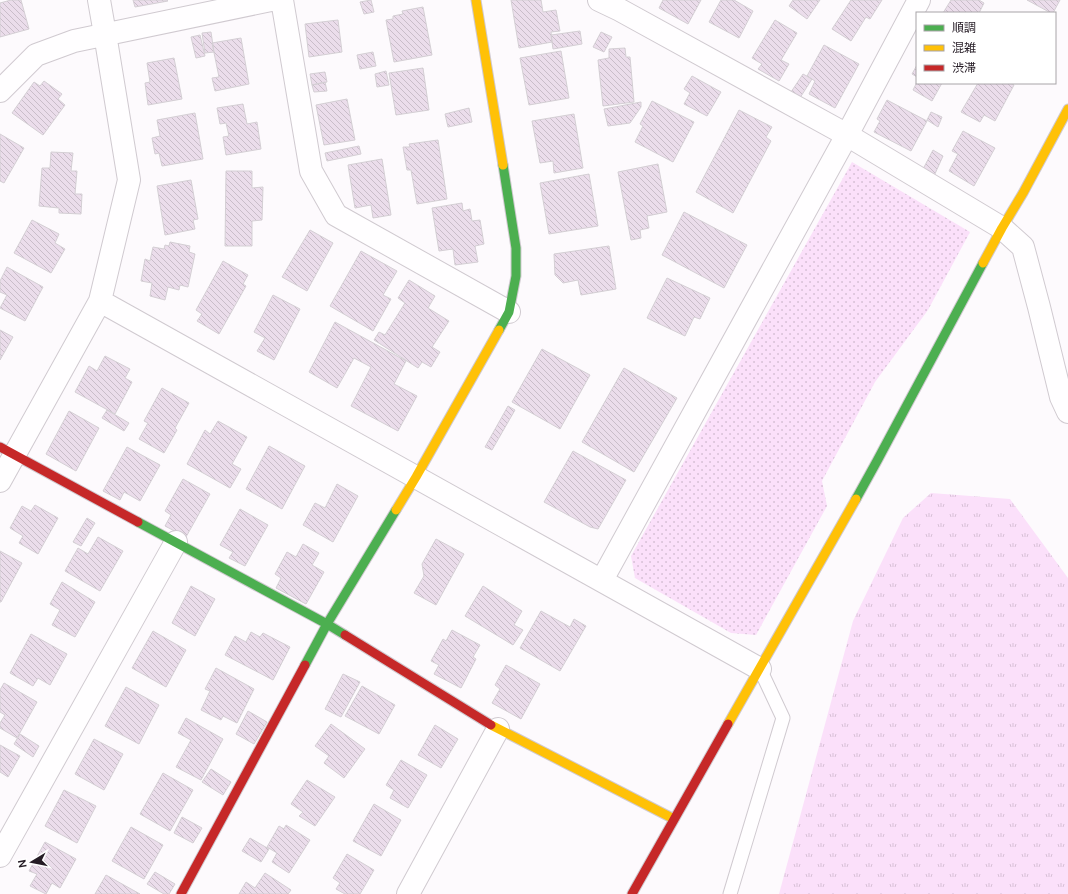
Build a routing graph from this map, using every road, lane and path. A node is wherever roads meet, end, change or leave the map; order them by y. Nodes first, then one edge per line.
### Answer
1 (99, 0) edge
2 (271, 0) edge
3 (282, 0) edge
4 (476, 0) edge
5 (599, 0) edge
6 (919, 0) edge
7 (622, 5) edge
8 (105, 34) junction
9 (0, 91) edge
10 (1068, 109) edge
11 (846, 135) junction
12 (1002, 228) junction
13 (100, 301) junction
14 (509, 312) junction
15 (1068, 412) edge
16 (7, 451) edge
17 (416, 477) junction
18 (0, 481) edge
19 (176, 542) junction
20 (602, 580) junction
21 (327, 624) junction
22 (760, 669) junction
23 (498, 729) junction
24 (674, 819) junction
25 (0, 856) edge
26 (181, 894) edge
27 (408, 894) edge
28 (632, 894) edge
29 (730, 894) edge

1 - 8 street
2 - 8 street
3 - 14 street
4 - 14 street
5 - 7 street
6 - 11 street
7 - 11 street
8 - 9 street
8 - 13 street
10 - 12 street
11 - 12 street
11 - 20 street
12 - 15 street
12 - 22 street
13 - 16 street
13 - 17 street
14 - 17 street
16 - 18 street
16 - 19 street
17 - 20 street
17 - 21 street
19 - 21 street
19 - 25 street
20 - 22 street
21 - 23 street
21 - 26 street
22 - 24 street
22 - 29 lane
23 - 24 street
23 - 27 street
24 - 28 street

